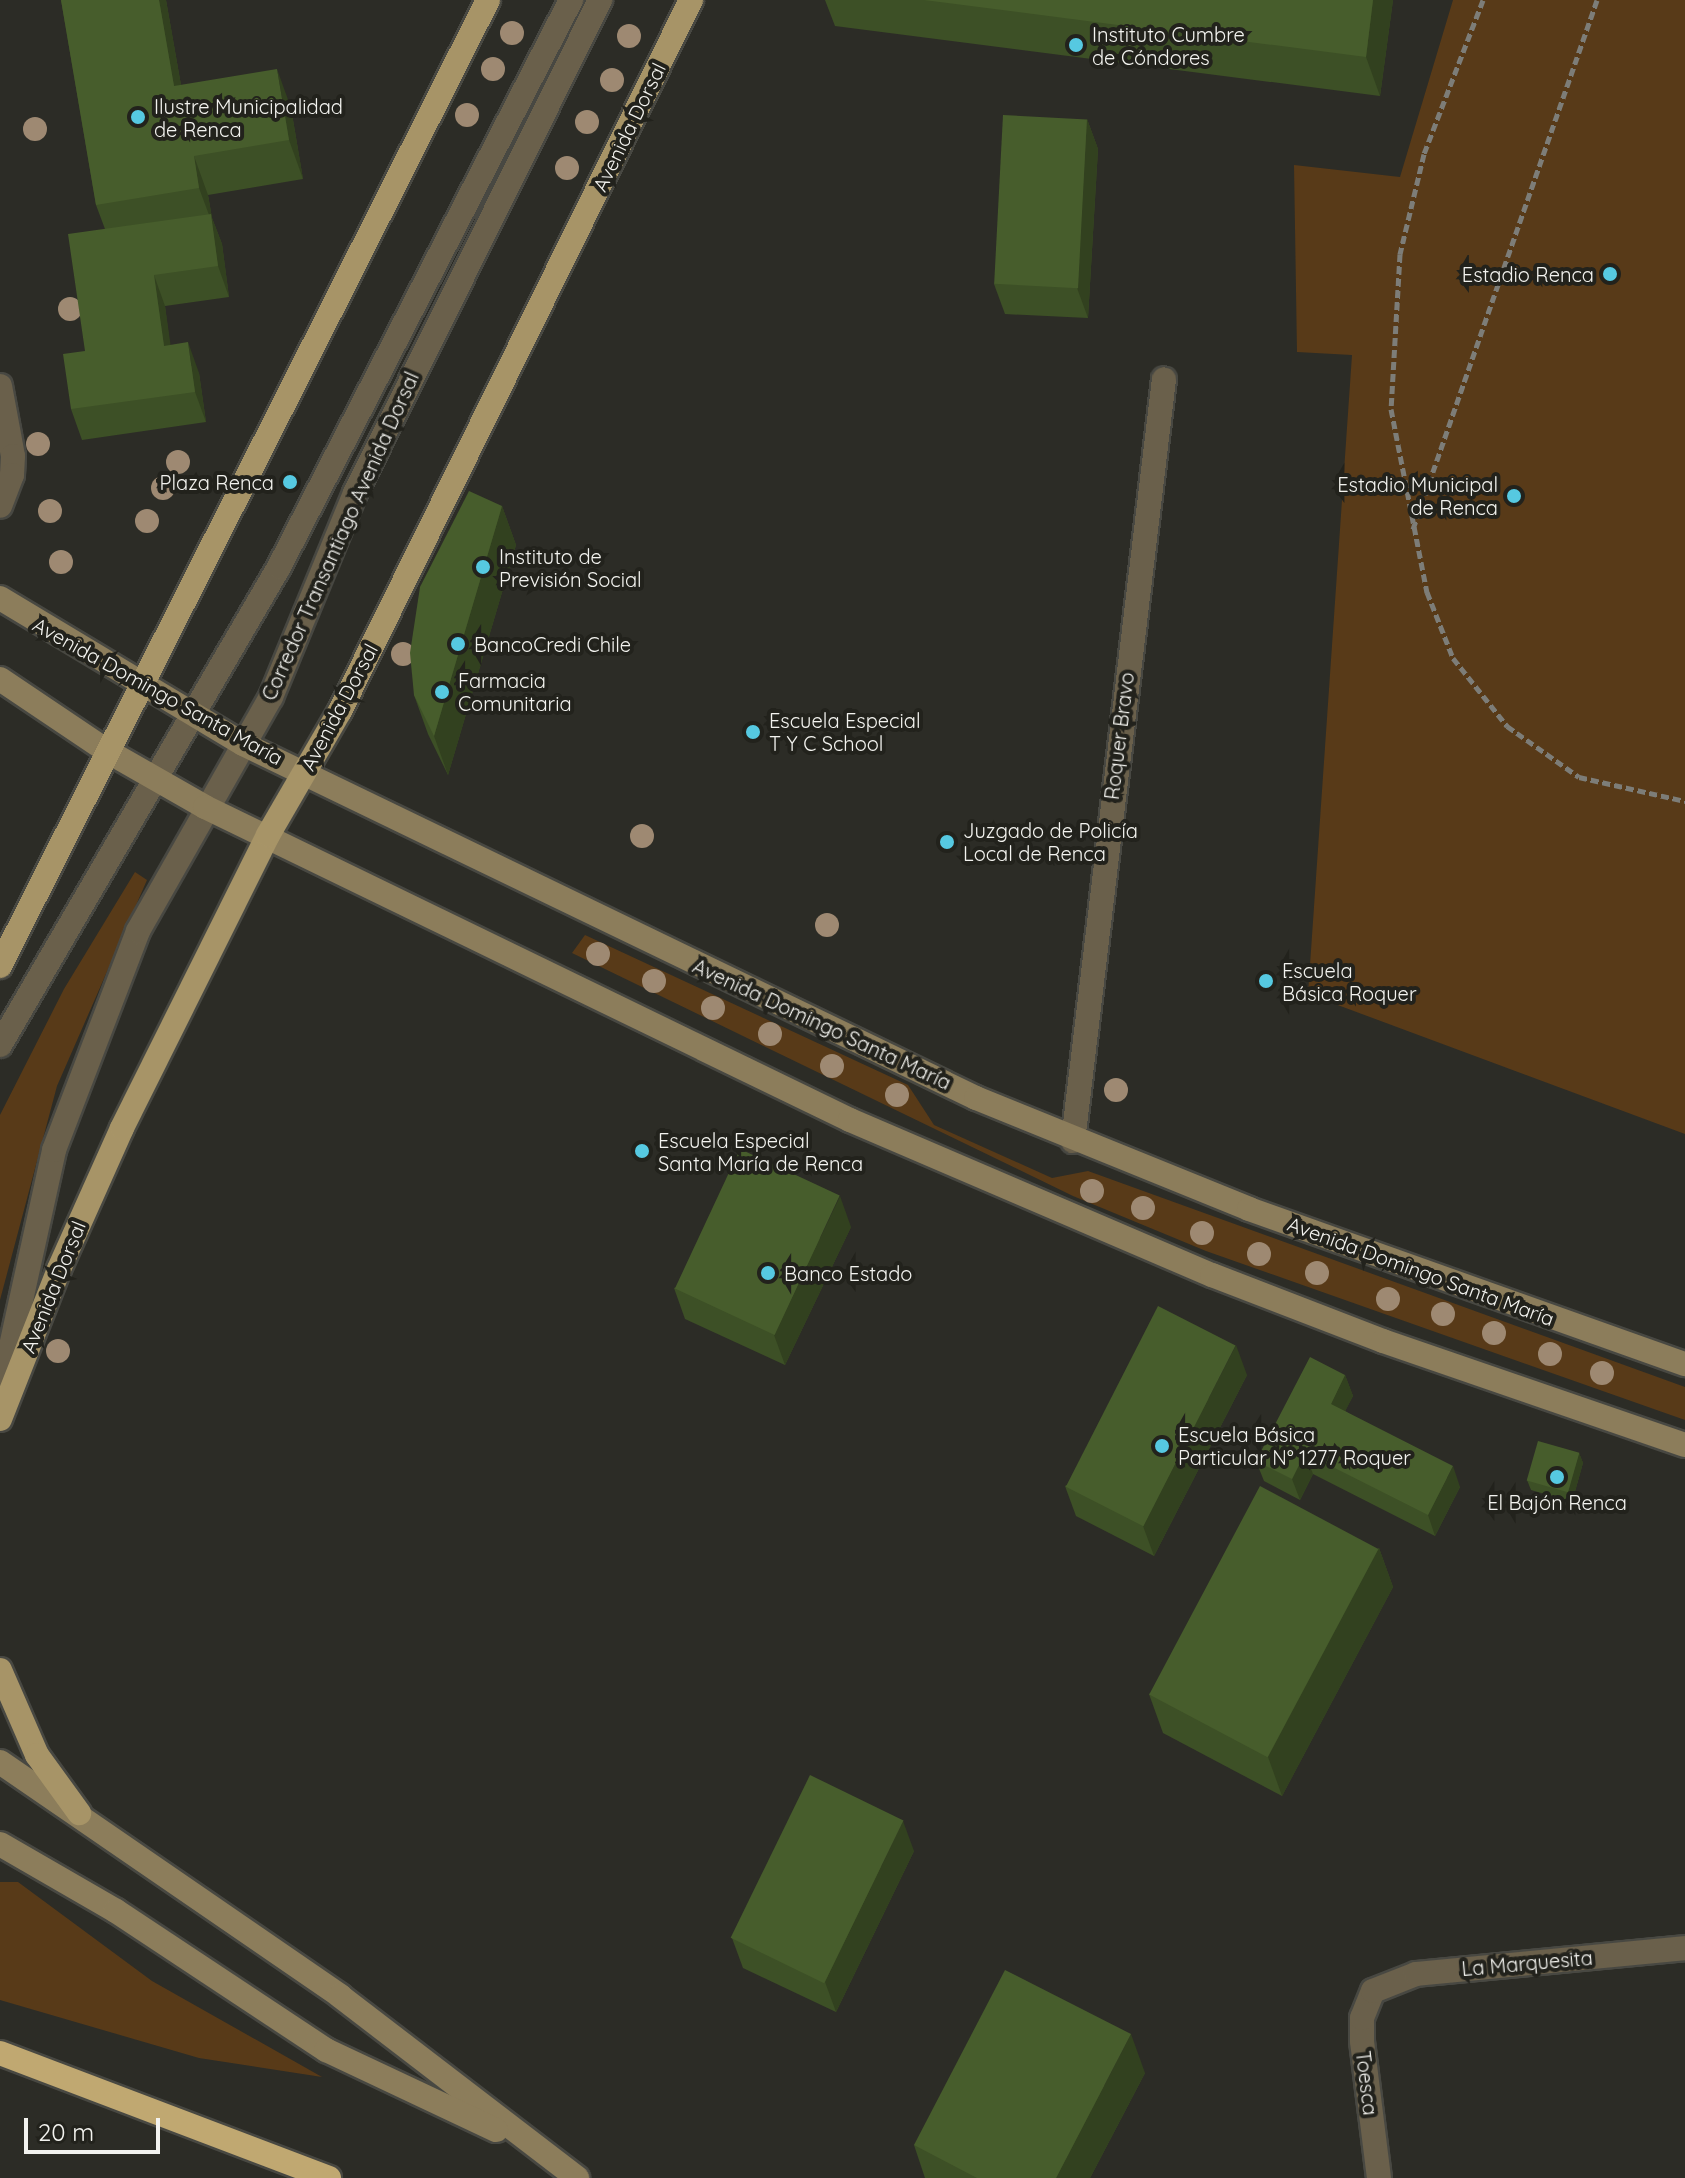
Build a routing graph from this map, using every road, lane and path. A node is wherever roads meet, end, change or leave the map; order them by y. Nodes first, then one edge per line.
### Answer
1 (488, 0) edge
2 (571, 0) edge
3 (600, 0) edge
4 (691, 0) edge
5 (1483, 0) edge
6 (1597, 0) edge
7 (1164, 379) dead end
8 (0, 386) edge
9 (0, 506) edge
10 (1412, 530) junction
11 (0, 598) edge
12 (0, 679) edge
13 (141, 686) junction
14 (196, 715) junction
15 (243, 744) junction
16 (107, 751) junction
17 (305, 772) junction
18 (159, 781) junction
19 (1685, 801) edge
20 (205, 807) junction
21 (268, 835) junction
22 (0, 966) edge
23 (0, 1045) edge
24 (1073, 1141) junction
25 (1685, 1364) edge
26 (0, 1396) edge
27 (0, 1419) edge
28 (1685, 1445) edge
29 (0, 1670) edge
30 (0, 1762) edge
31 (79, 1813) junction
32 (0, 1844) edge
33 (1685, 1948) edge
34 (1373, 1991) joint
35 (0, 2053) edge
36 (527, 2144) junction
37 (329, 2178) edge
38 (577, 2178) edge
39 (1379, 2178) edge

1 - 13 main road
2 - 14 street, Corredor Transantiago Avenida Dorsal
3 - 15 street, Corredor Transantiago Avenida Dorsal
4 - 17 main road, Avenida Dorsal
5 - 10 path
6 - 10 path
7 - 24 street, Roquer Bravo
8 - 9 street
10 - 19 path
11 - 13 main road, Avenida Domingo Santa María
12 - 16 main road
13 - 14 main road, Avenida Domingo Santa María
13 - 16 main road
14 - 15 main road, Avenida Domingo Santa María
14 - 18 street, Corredor Transantiago Avenida Dorsal
15 - 17 main road, Avenida Domingo Santa María
15 - 20 street, Corredor Transantiago Avenida Dorsal
16 - 18 main road
16 - 22 main road
17 - 21 main road, Avenida Dorsal
17 - 24 main road, Avenida Domingo Santa María
18 - 20 main road
18 - 23 street, Corredor Transantiago Avenida Dorsal
20 - 21 main road
20 - 26 street, Corredor Transantiago Avenida Dorsal
21 - 27 main road, Avenida Dorsal
21 - 28 main road
24 - 25 main road, Avenida Domingo Santa María
29 - 31 main road
30 - 31 main road
31 - 36 main road
32 - 36 main road
33 - 34 street, La Marquesita
34 - 39 street, Toesca
35 - 37 highway
36 - 38 main road

